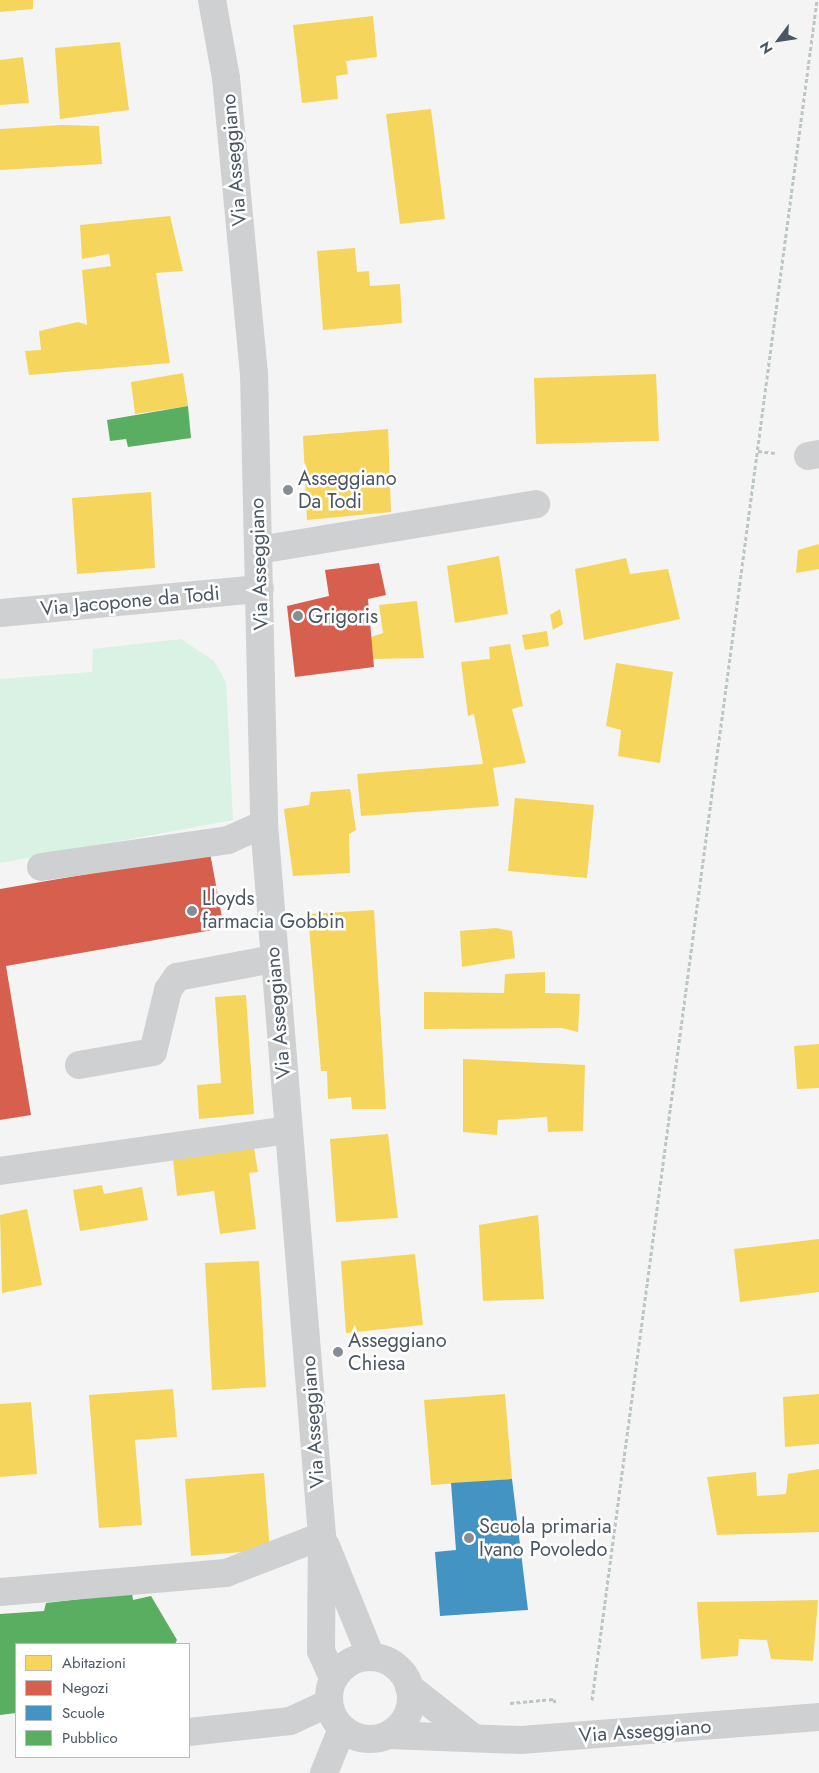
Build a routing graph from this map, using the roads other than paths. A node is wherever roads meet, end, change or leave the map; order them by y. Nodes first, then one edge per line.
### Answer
1 (212, 0) edge
2 (536, 504) dead end
3 (259, 550) junction
4 (260, 588) junction
5 (0, 613) edge
6 (264, 824) junction
7 (42, 867) dead end
8 (273, 959) junction
9 (79, 1065) dead end
10 (288, 1130) junction
11 (0, 1171) edge
12 (322, 1536) junction
13 (0, 1592) edge
14 (371, 1657) junction
15 (410, 1687) junction
16 (331, 1691) junction
17 (819, 1717) edge
18 (342, 1729) junction
19 (190, 1732) edge
20 (389, 1735) junction
21 (470, 1735) junction
22 (324, 1773) edge

1 - 3 street, Via Asseggiano
2 - 3 street
3 - 4 street, Via Asseggiano
4 - 5 street, Via Jacopone da Todi
4 - 6 street, Via Asseggiano
6 - 7 street
6 - 8 street, Via Asseggiano
8 - 9 street
8 - 10 street, Via Asseggiano
10 - 11 street
10 - 12 street, Via Asseggiano
12 - 13 street
12 - 14 street, Via Asseggiano
12 - 16 street, Via Asseggiano
14 - 15 street
14 - 16 street
15 - 20 street
15 - 21 street
16 - 18 street, Via Asseggiano
16 - 19 street
17 - 21 street, Via Asseggiano
18 - 20 street, Via Asseggiano
18 - 22 street
20 - 21 street, Via Asseggiano

